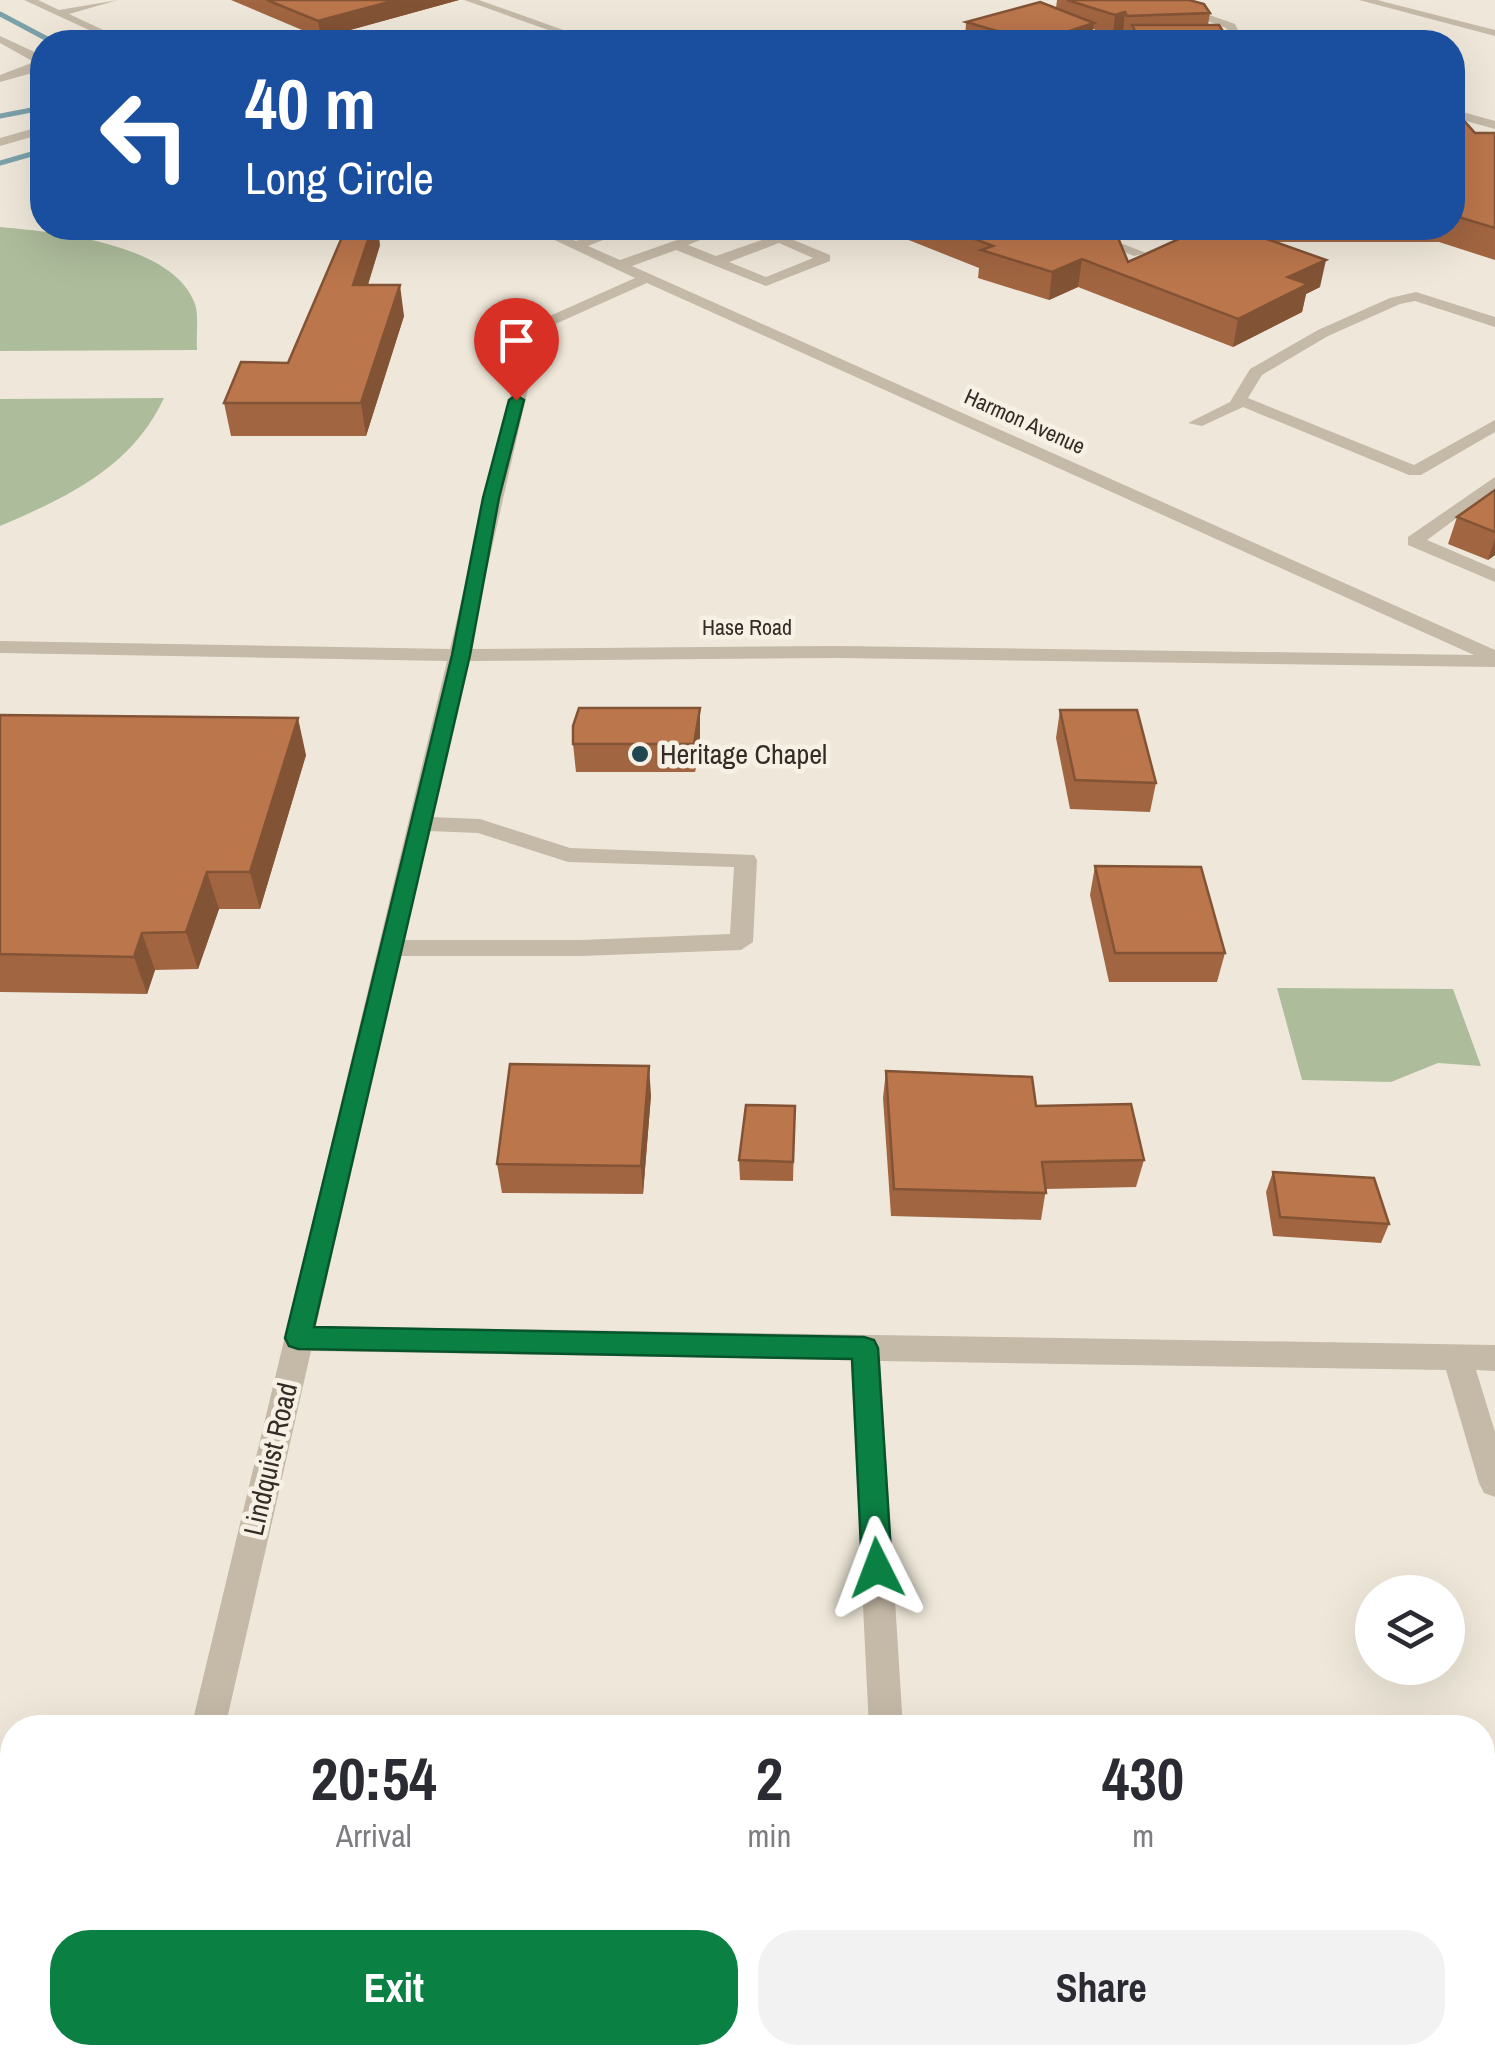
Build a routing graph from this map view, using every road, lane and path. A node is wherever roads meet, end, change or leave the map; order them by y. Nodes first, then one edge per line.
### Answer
1 (28, 0) edge
2 (114, 0) edge
3 (469, 0) edge
4 (1157, 0) edge
5 (1364, 0) edge
6 (59, 13) junction
7 (97, 30) edge
8 (556, 30) edge
9 (1233, 30) edge
10 (1495, 32) edge
11 (0, 40) edge
12 (30, 55) edge
13 (30, 71) edge
14 (0, 79) edge
15 (1482, 110) dead end
16 (1465, 116) edge
17 (1468, 117) junction
18 (1495, 124) edge
19 (30, 133) edge
20 (0, 142) edge
21 (563, 240) edge
22 (593, 240) edge
23 (690, 240) edge
24 (774, 240) edge
25 (784, 240) edge
26 (1104, 240) edge
27 (676, 245) junction
28 (576, 246) junction
29 (1138, 252) edge
30 (717, 261) junction
31 (621, 265) junction
32 (648, 277) junction
33 (1495, 322) edge
34 (1239, 400) junction
35 (1196, 423) dead end
36 (1495, 425) edge
37 (1495, 482) edge
38 (1495, 576) edge
39 (0, 648) edge
40 (461, 655) junction
41 (1495, 659) edge
42 (419, 824) junction
43 (389, 948) junction
44 (298, 1338) junction
45 (864, 1348) junction
46 (1457, 1357) junction
47 (1495, 1358) edge
48 (1495, 1483) edge
49 (211, 1715) edge
50 (885, 1715) edge

1 - 6 street
2 - 6 street
3 - 8 street
4 - 9 street
5 - 10 street
6 - 7 street
11 - 12 street
13 - 14 street
15 - 17 street
16 - 17 street
17 - 18 street
19 - 20 street
21 - 28 street, Harmon Avenue
22 - 28 street
23 - 27 street
24 - 30 street
25 - 30 street
26 - 29 street
27 - 30 street
27 - 31 street
28 - 31 street, Harmon Avenue
31 - 32 street, Harmon Avenue
32 - 40 street, Lindquist Road
32 - 41 street, Harmon Avenue
33 - 34 street
34 - 35 street
34 - 36 street
37 - 38 street
39 - 40 street, Hase Road
40 - 41 street, Hase Road
40 - 42 street, Lindquist Road
42 - 43 street, Lindquist Road
42 - 43 street
43 - 44 street, Lindquist Road
44 - 45 street
44 - 49 street, Lindquist Road
45 - 46 street
45 - 50 street
46 - 47 street
46 - 48 street

